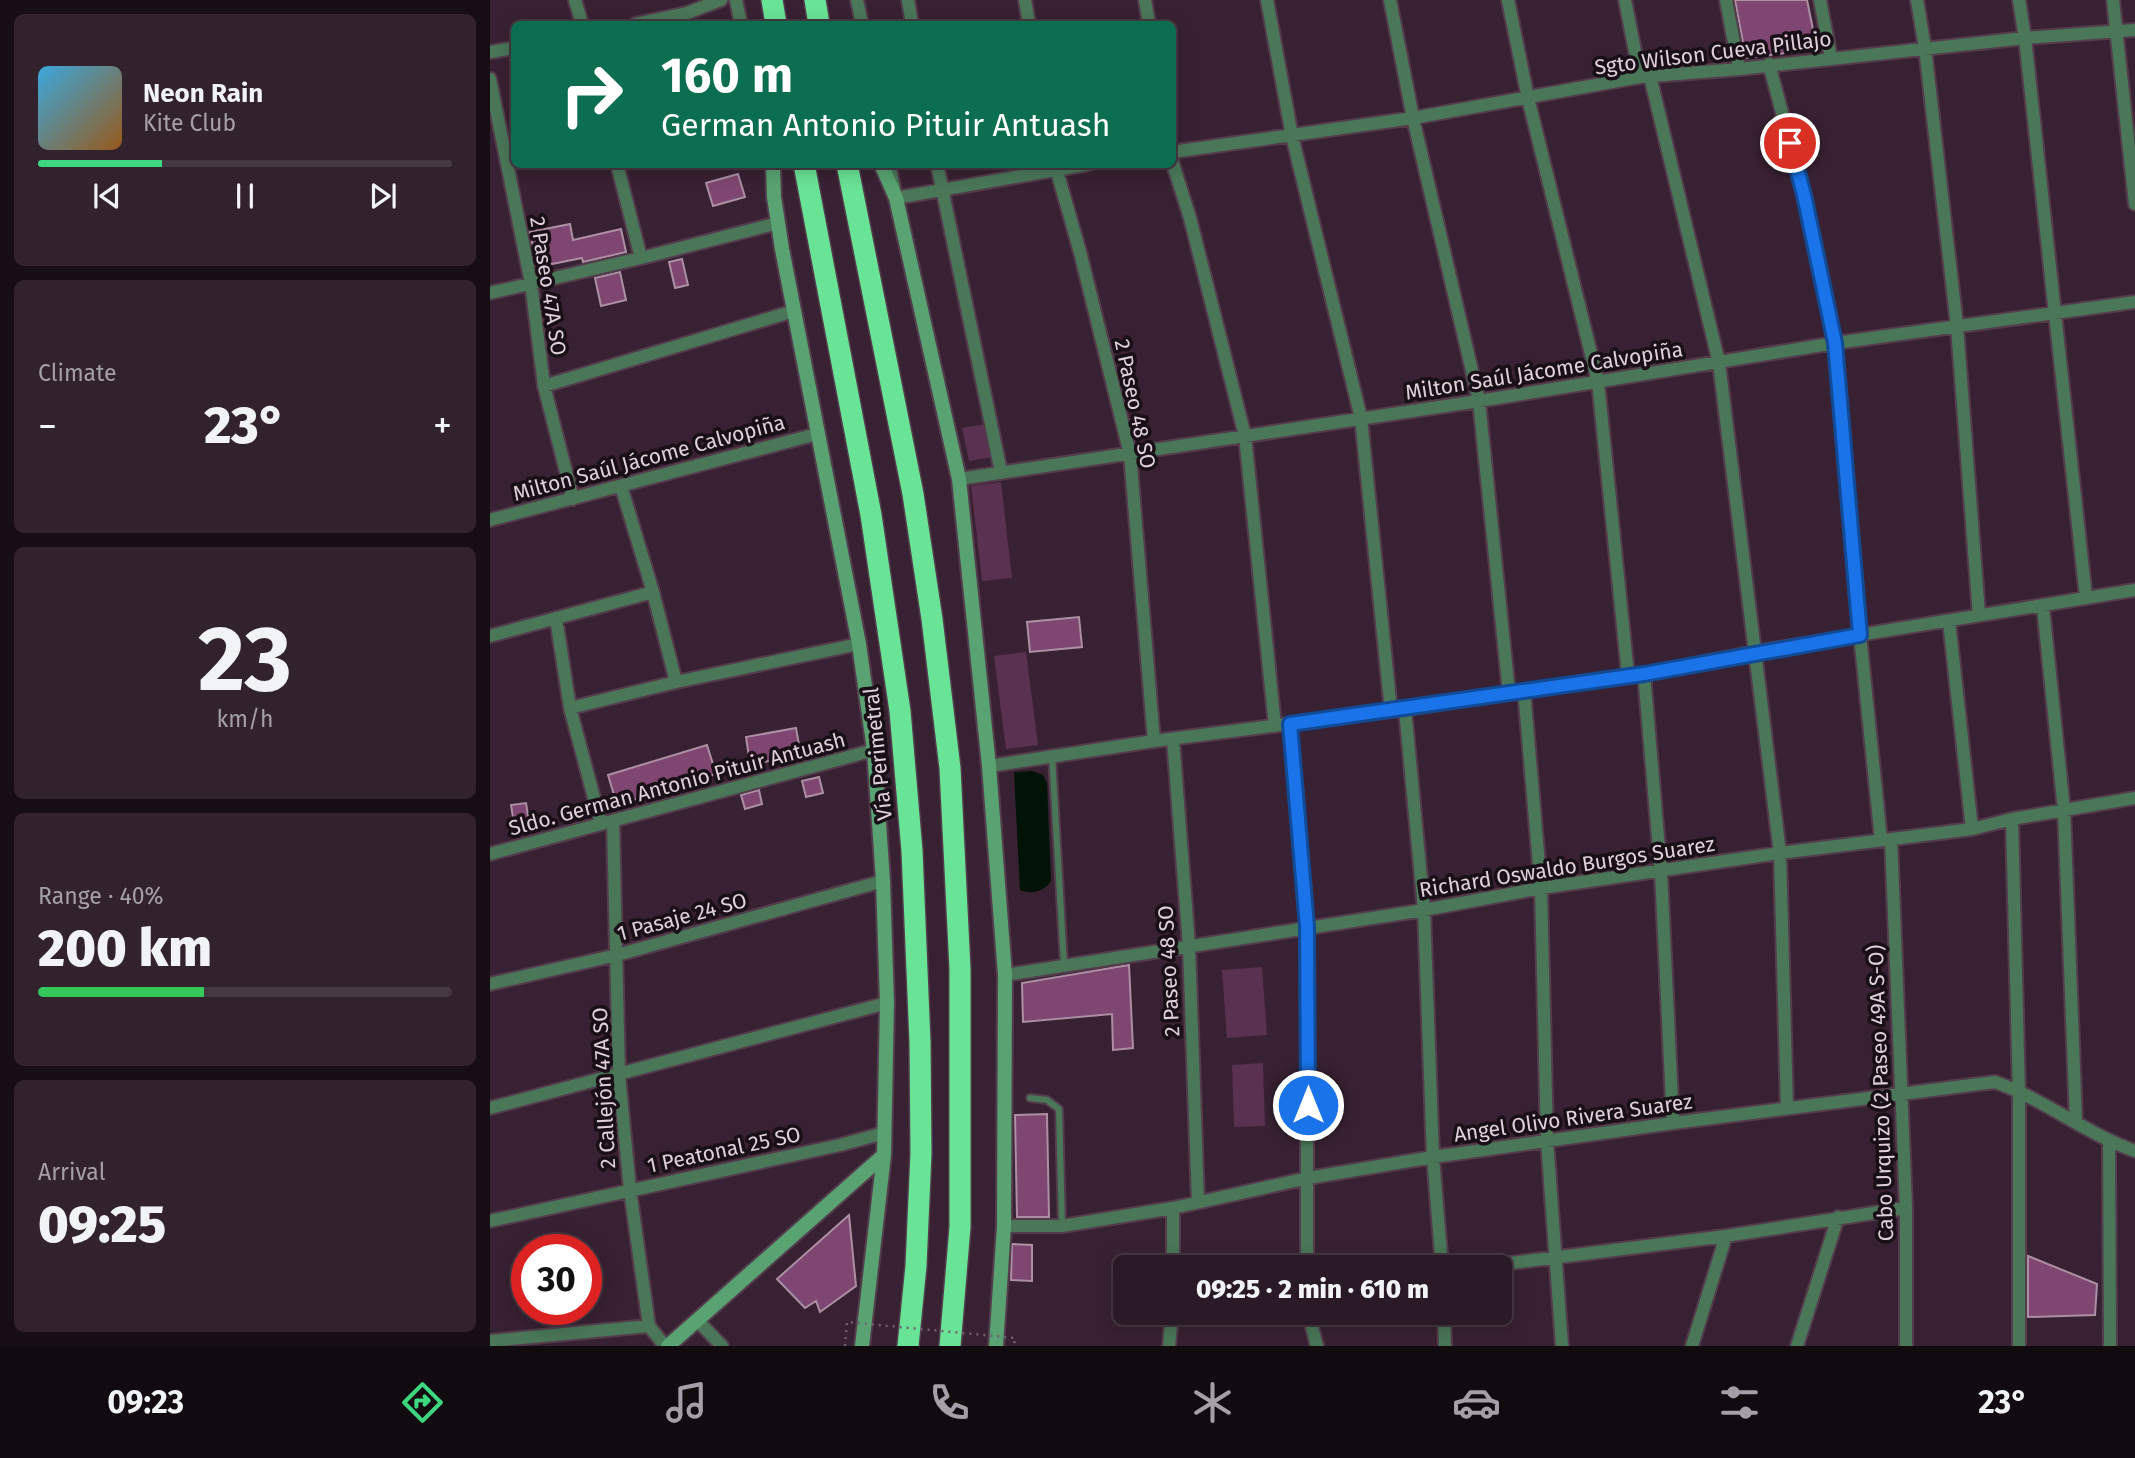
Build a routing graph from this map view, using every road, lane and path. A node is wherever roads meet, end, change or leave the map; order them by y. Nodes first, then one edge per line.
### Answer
1 (575, 0) edge
2 (721, 0) edge
3 (736, 0) edge
4 (815, 0) edge
5 (857, 0) edge
6 (908, 0) edge
7 (1025, 0) edge
8 (1145, 0) edge
9 (1267, 0) edge
10 (1390, 0) edge
11 (1508, 0) edge
12 (1625, 0) edge
13 (1726, 0) edge
14 (1820, 0) edge
15 (1917, 0) edge
16 (2018, 0) edge
17 (2113, 0) edge
18 (581, 21) edge
19 (649, 21) edge
20 (740, 21) edge
21 (819, 21) edge
22 (824, 21) edge
23 (861, 21) edge
24 (912, 21) edge
25 (1028, 21) edge
26 (1148, 21) edge
27 (2135, 30) edge
28 (2118, 33) junction
29 (2025, 38) junction
30 (511, 48) edge
31 (1926, 48) junction
32 (490, 52) edge
33 (1831, 58) junction
34 (1769, 64) junction
35 (1739, 69) junction
36 (1645, 76) junction
37 (490, 79) edge
38 (1528, 98) junction
39 (1413, 118) junction
40 (1292, 136) junction
41 (1176, 151) edge
42 (618, 168) edge
43 (770, 168) edge
44 (805, 168) edge
45 (848, 168) edge
46 (883, 168) edge
47 (891, 168) edge
48 (938, 168) edge
49 (1051, 168) edge
50 (1056, 168) edge
51 (1174, 168) edge
52 (942, 190) junction
53 (896, 198) junction
54 (2135, 204) edge
55 (778, 223) junction
56 (641, 258) junction
57 (531, 283) junction
58 (490, 293) edge
59 (2135, 302) edge
60 (794, 311) junction
61 (2055, 313) junction
62 (1957, 326) junction
63 (1835, 343) junction
64 (1719, 363) junction
65 (1598, 382) junction
66 (544, 386) junction
67 (1479, 401) junction
68 (1361, 418) junction
69 (817, 433) junction
70 (1245, 436) junction
71 (1130, 454) junction
72 (1001, 472) junction
73 (959, 479) junction
74 (621, 486) junction
75 (573, 499) junction
76 (490, 520) edge
77 (2135, 590) edge
78 (653, 592) junction
79 (2086, 598) junction
80 (2043, 607) junction
81 (1979, 615) junction
82 (556, 618) junction
83 (1950, 621) junction
84 (1860, 635) junction
85 (490, 636) edge
86 (859, 644) junction
87 (1755, 652) junction
88 (1644, 674) junction
89 (1629, 675) junction
90 (676, 682) junction
91 (1524, 690) junction
92 (1509, 693) junction
93 (570, 708) junction
94 (1405, 709) junction
95 (1391, 711) junction
96 (1290, 724) junction
97 (1275, 726) junction
98 (1173, 739) junction
99 (1154, 741) junction
100 (874, 750) junction
101 (1052, 756) junction
102 (989, 766) junction
103 (2135, 798) edge
104 (2064, 810) junction
105 (2012, 819) junction
106 (607, 822) junction
107 (1972, 829) junction
108 (1886, 839) junction
109 (1780, 853) junction
110 (490, 854) edge
111 (1661, 872) junction
112 (883, 881) junction
113 (1541, 888) junction
114 (1424, 910) junction
115 (1307, 927) junction
116 (1189, 946) junction
117 (617, 955) junction
118 (1064, 965) junction
119 (1005, 975) junction
120 (490, 984) edge
121 (887, 1003) junction
122 (619, 1074) junction
123 (1902, 1093) junction
124 (2019, 1094) junction
125 (1030, 1098) dead end
126 (490, 1108) edge
127 (1787, 1108) junction
128 (2076, 1122) junction
129 (1673, 1123) junction
130 (884, 1133) junction
131 (1547, 1140) junction
132 (2109, 1142) junction
133 (2135, 1151) edge
134 (884, 1155) junction
135 (1433, 1157) junction
136 (1308, 1178) junction
137 (630, 1190) junction
138 (1198, 1202) junction
139 (1173, 1208) junction
140 (1906, 1208) junction
141 (1838, 1217) junction
142 (490, 1222) edge
143 (1004, 1226) junction
144 (1062, 1226) junction
145 (1726, 1236) junction
146 (1172, 1255) edge
147 (1307, 1255) edge
148 (1441, 1255) edge
149 (1555, 1257) junction
150 (1512, 1263) edge
151 (697, 1320) junction
152 (1171, 1325) edge
153 (1311, 1325) edge
154 (1444, 1325) edge
155 (649, 1326) junction
156 (490, 1341) edge
157 (666, 1346) edge
158 (722, 1346) edge
159 (845, 1346) edge
160 (862, 1346) edge
161 (908, 1346) edge
162 (950, 1346) edge
163 (996, 1346) edge
164 (1014, 1346) edge
165 (1169, 1346) edge
166 (1317, 1346) edge
167 (1445, 1346) edge
168 (1562, 1346) edge
169 (1692, 1346) edge
170 (1797, 1346) edge
171 (1906, 1346) edge
172 (2020, 1346) edge
173 (2110, 1346) edge

1 - 18 street
2 - 19 street
3 - 20 street
4 - 21 highway
4 - 22 street
5 - 23 street
6 - 24 street
7 - 25 street
8 - 26 street
9 - 40 street
10 - 39 street
11 - 38 street
12 - 36 street
13 - 35 street
14 - 33 street
15 - 31 street
16 - 29 street
17 - 28 street
27 - 28 street, Sgto Wilson Cueva Pillajo
28 - 29 street, Sgto Wilson Cueva Pillajo
28 - 54 street
29 - 31 street, Sgto Wilson Cueva Pillajo
29 - 61 street
30 - 32 street
31 - 33 street, Sgto Wilson Cueva Pillajo
31 - 62 street
33 - 34 street, Sgto Wilson Cueva Pillajo
34 - 35 street, Sgto Wilson Cueva Pillajo
34 - 63 street, Cabo Urquizo (2 Paseo 49A S-O)
35 - 36 street, Sgto Wilson Cueva Pillajo
36 - 38 street, Sgto Wilson Cueva Pillajo
36 - 64 street
37 - 57 street, 2 Paseo 47A SO
38 - 39 street, Sgto Wilson Cueva Pillajo
38 - 65 street
39 - 40 street, Sgto Wilson Cueva Pillajo
39 - 67 street
40 - 41 street, Sgto Wilson Cueva Pillajo
40 - 68 street
42 - 56 street
43 - 55 street, Vía Perimetral
44 - 161 highway, Vía Perimetral
45 - 162 highway
46 - 53 street
47 - 53 street
48 - 52 street
49 - 52 street
50 - 71 street, 2 Paseo 48 SO
51 - 70 street
52 - 53 street
52 - 72 street
53 - 73 street
55 - 56 street
55 - 60 street, Vía Perimetral
56 - 57 street
57 - 58 street
57 - 66 street, 2 Paseo 47A SO
59 - 61 street, Milton Saúl Jácome Calvopiña
60 - 66 street
60 - 69 street, Vía Perimetral
61 - 62 street, Milton Saúl Jácome Calvopiña
61 - 79 street
62 - 63 street, Milton Saúl Jácome Calvopiña
62 - 81 street
63 - 64 street, Milton Saúl Jácome Calvopiña
63 - 84 street, Cabo Urquizo (2 Paseo 49A S-O)
64 - 65 street, Milton Saúl Jácome Calvopiña
64 - 87 street
65 - 67 street, Milton Saúl Jácome Calvopiña
65 - 89 street
66 - 75 street, 2 Paseo 47A SO
67 - 68 street, Milton Saúl Jácome Calvopiña
67 - 92 street
68 - 70 street, Milton Saúl Jácome Calvopiña
68 - 95 street
69 - 74 street, Milton Saúl Jácome Calvopiña
69 - 86 street, Vía Perimetral
70 - 71 street, Milton Saúl Jácome Calvopiña
70 - 97 street
71 - 72 street, Milton Saúl Jácome Calvopiña
71 - 99 street, 2 Paseo 48 SO
72 - 73 street, Milton Saúl Jácome Calvopiña
73 - 102 street
74 - 75 street, Milton Saúl Jácome Calvopiña
74 - 78 street
75 - 76 street, Milton Saúl Jácome Calvopiña
77 - 79 street
78 - 82 street
78 - 90 street
79 - 80 street
80 - 81 street
80 - 104 street
81 - 83 street
82 - 85 street
82 - 93 street
83 - 84 street
83 - 107 street
84 - 87 street
84 - 108 street, Cabo Urquizo (2 Paseo 49A S-O)
86 - 90 street
86 - 100 street, Vía Perimetral
87 - 88 street
87 - 109 street
88 - 89 street
88 - 111 street
89 - 91 street
90 - 93 street
91 - 92 street
91 - 113 street
92 - 94 street
93 - 106 street
94 - 95 street
94 - 114 street
95 - 96 street
96 - 97 street
96 - 115 street
97 - 98 street
98 - 99 street
98 - 116 street, 2 Paseo 48 SO
99 - 101 street
100 - 106 street, Sldo. German Antonio Pituir Antuash
100 - 112 street, Vía Perimetral
101 - 102 street
101 - 118 lane
102 - 119 street
103 - 104 street, Richard Oswaldo Burgos Suarez
104 - 105 street, Richard Oswaldo Burgos Suarez
104 - 128 street
105 - 107 street, Richard Oswaldo Burgos Suarez
105 - 124 street
106 - 110 street, Sldo. German Antonio Pituir Antuash
106 - 117 street, 2 Callejón 47A SO
107 - 108 street, Richard Oswaldo Burgos Suarez
108 - 109 street, Richard Oswaldo Burgos Suarez
108 - 123 street, Cabo Urquizo (2 Paseo 49A S-O)
109 - 111 street, Richard Oswaldo Burgos Suarez
109 - 127 street
111 - 113 street, Richard Oswaldo Burgos Suarez
111 - 129 street
112 - 117 street, 1 Pasaje 24 SO
112 - 121 street, Vía Perimetral
113 - 114 street, Richard Oswaldo Burgos Suarez
113 - 131 street
114 - 115 street, Richard Oswaldo Burgos Suarez
114 - 135 street
115 - 116 street, Richard Oswaldo Burgos Suarez
115 - 136 street
116 - 118 street, Richard Oswaldo Burgos Suarez
116 - 138 street, 2 Paseo 48 SO
117 - 120 street, 1 Pasaje 24 SO
117 - 122 street, 2 Callejón 47A SO
118 - 119 street, Richard Oswaldo Burgos Suarez
119 - 143 street
121 - 122 street
121 - 130 street, Vía Perimetral
122 - 126 street
122 - 137 street, 2 Callejón 47A SO
123 - 124 street, Angel Olivo Rivera Suarez
123 - 127 street, Angel Olivo Rivera Suarez
123 - 140 street, Cabo Urquizo (2 Paseo 49A S-O)
124 - 128 street, Angel Olivo Rivera Suarez
124 - 172 street
125 - 144 lane
127 - 129 street, Angel Olivo Rivera Suarez
128 - 132 street, Angel Olivo Rivera Suarez
129 - 131 street, Angel Olivo Rivera Suarez
130 - 134 street, Vía Perimetral
130 - 137 street, 1 Peatonal 25 SO
131 - 135 street, Angel Olivo Rivera Suarez
131 - 149 street
132 - 133 street, Angel Olivo Rivera Suarez
132 - 173 street
134 - 151 street
134 - 160 street, Vía Perimetral
135 - 136 street, Angel Olivo Rivera Suarez
135 - 148 street
136 - 138 street, Angel Olivo Rivera Suarez
136 - 147 street
137 - 142 street, 1 Peatonal 25 SO
137 - 155 street, 2 Callejón 47A SO
138 - 139 street, Angel Olivo Rivera Suarez
139 - 144 street, Angel Olivo Rivera Suarez
139 - 146 street
140 - 141 street
140 - 171 street, Cabo Urquizo (2 Paseo 49A S-O)
141 - 145 street
141 - 170 street
143 - 144 street, Angel Olivo Rivera Suarez
143 - 163 street
145 - 149 street
145 - 169 street
149 - 150 street
149 - 168 street
151 - 157 street
151 - 158 street
152 - 165 street
153 - 166 street
154 - 167 street
155 - 156 street
155 - 157 street, 2 Callejón 47A SO
159 - 164 path, bridge

